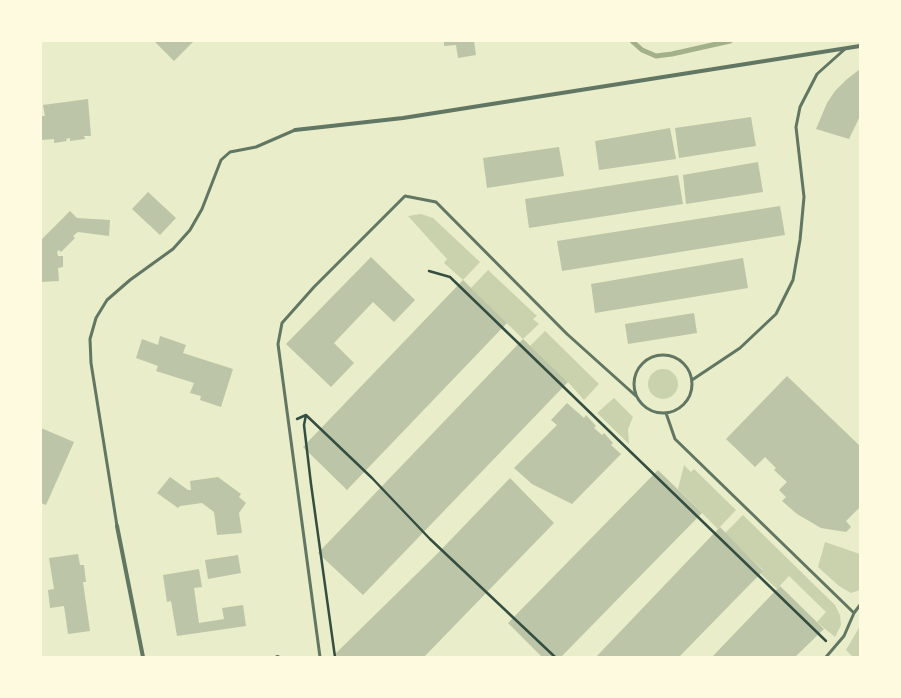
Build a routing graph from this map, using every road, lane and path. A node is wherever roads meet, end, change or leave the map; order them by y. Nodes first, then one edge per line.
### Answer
1 (860, 46) edge
2 (845, 48) junction
3 (295, 130) joint
4 (429, 271) dead end
5 (692, 380) junction
6 (636, 396) junction
7 (666, 413) junction
8 (306, 415) junction
9 (289, 423) junction
10 (117, 526) joint
11 (860, 605) edge
12 (854, 613) junction
13 (834, 649) junction
14 (143, 657) edge
15 (320, 657) edge
16 (336, 657) edge
17 (556, 657) edge
18 (826, 657) edge

1 - 2 street
2 - 3 street
2 - 5 lane
3 - 10 lane
4 - 13 path
5 - 6 lane
5 - 7 lane
6 - 7 lane
6 - 9 lane
7 - 12 lane
8 - 9 path
8 - 16 path
8 - 17 path
9 - 15 lane
10 - 14 street
11 - 12 lane
12 - 13 lane
13 - 18 lane

